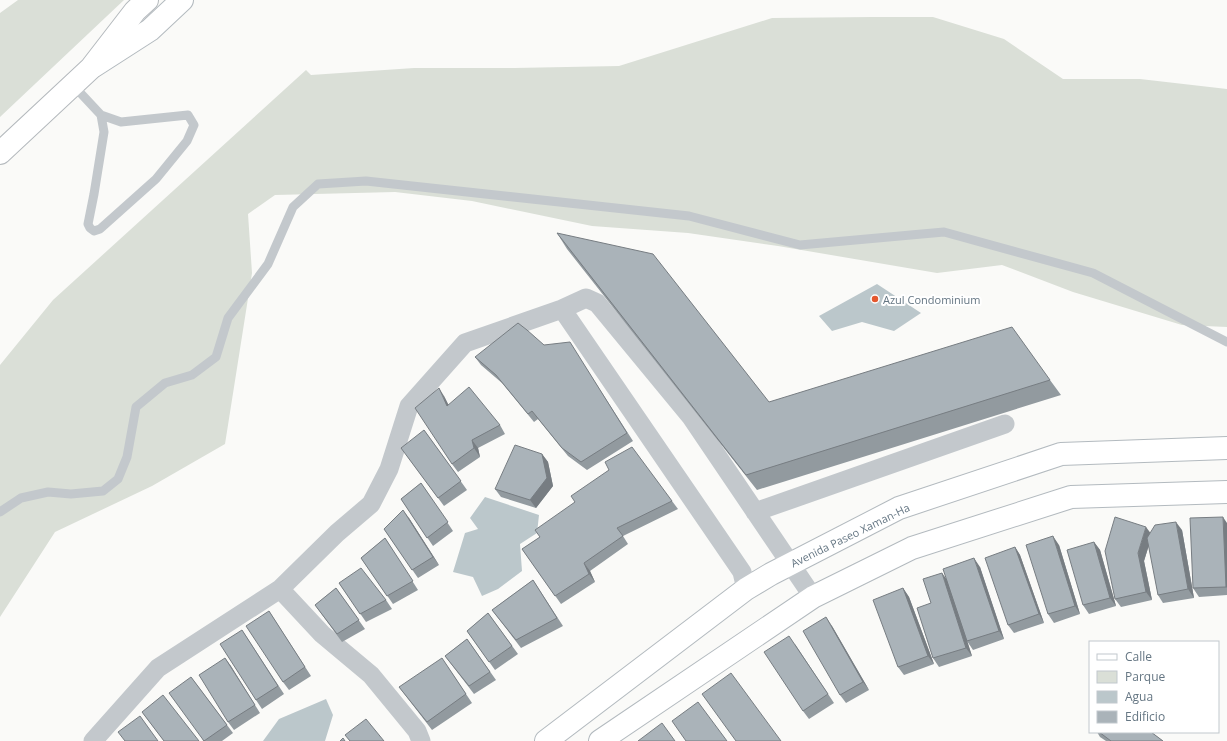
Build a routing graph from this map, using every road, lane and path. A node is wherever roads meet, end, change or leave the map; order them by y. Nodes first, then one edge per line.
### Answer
1 (146, 0) edge
2 (182, 0) edge
3 (91, 68) junction
4 (73, 85) junction
5 (101, 115) junction
6 (0, 153) edge
7 (562, 309) junction
8 (1227, 342) edge
9 (1005, 424) dead end
10 (1227, 448) edge
11 (1227, 492) edge
12 (0, 512) edge
13 (755, 512) junction
14 (790, 565) junction
15 (280, 589) junction
16 (746, 589) junction
17 (813, 597) junction
18 (93, 741) edge
19 (421, 741) edge
20 (546, 741) edge
21 (600, 741) edge

1 - 3 main road
2 - 3 main road
3 - 4 main road
4 - 5 lane
4 - 6 main road
5 - 5 lane
7 - 13 street
7 - 15 street
7 - 16 street
8 - 12 lane
9 - 13 street
10 - 14 main road, Avenida Paseo Xaman-Ha
11 - 17 main road
13 - 14 street
14 - 16 main road, Avenida Paseo Xaman-Ha
14 - 17 street
15 - 18 street
15 - 19 street
16 - 20 main road, Avenida Paseo Xaman-Ha
17 - 21 main road

